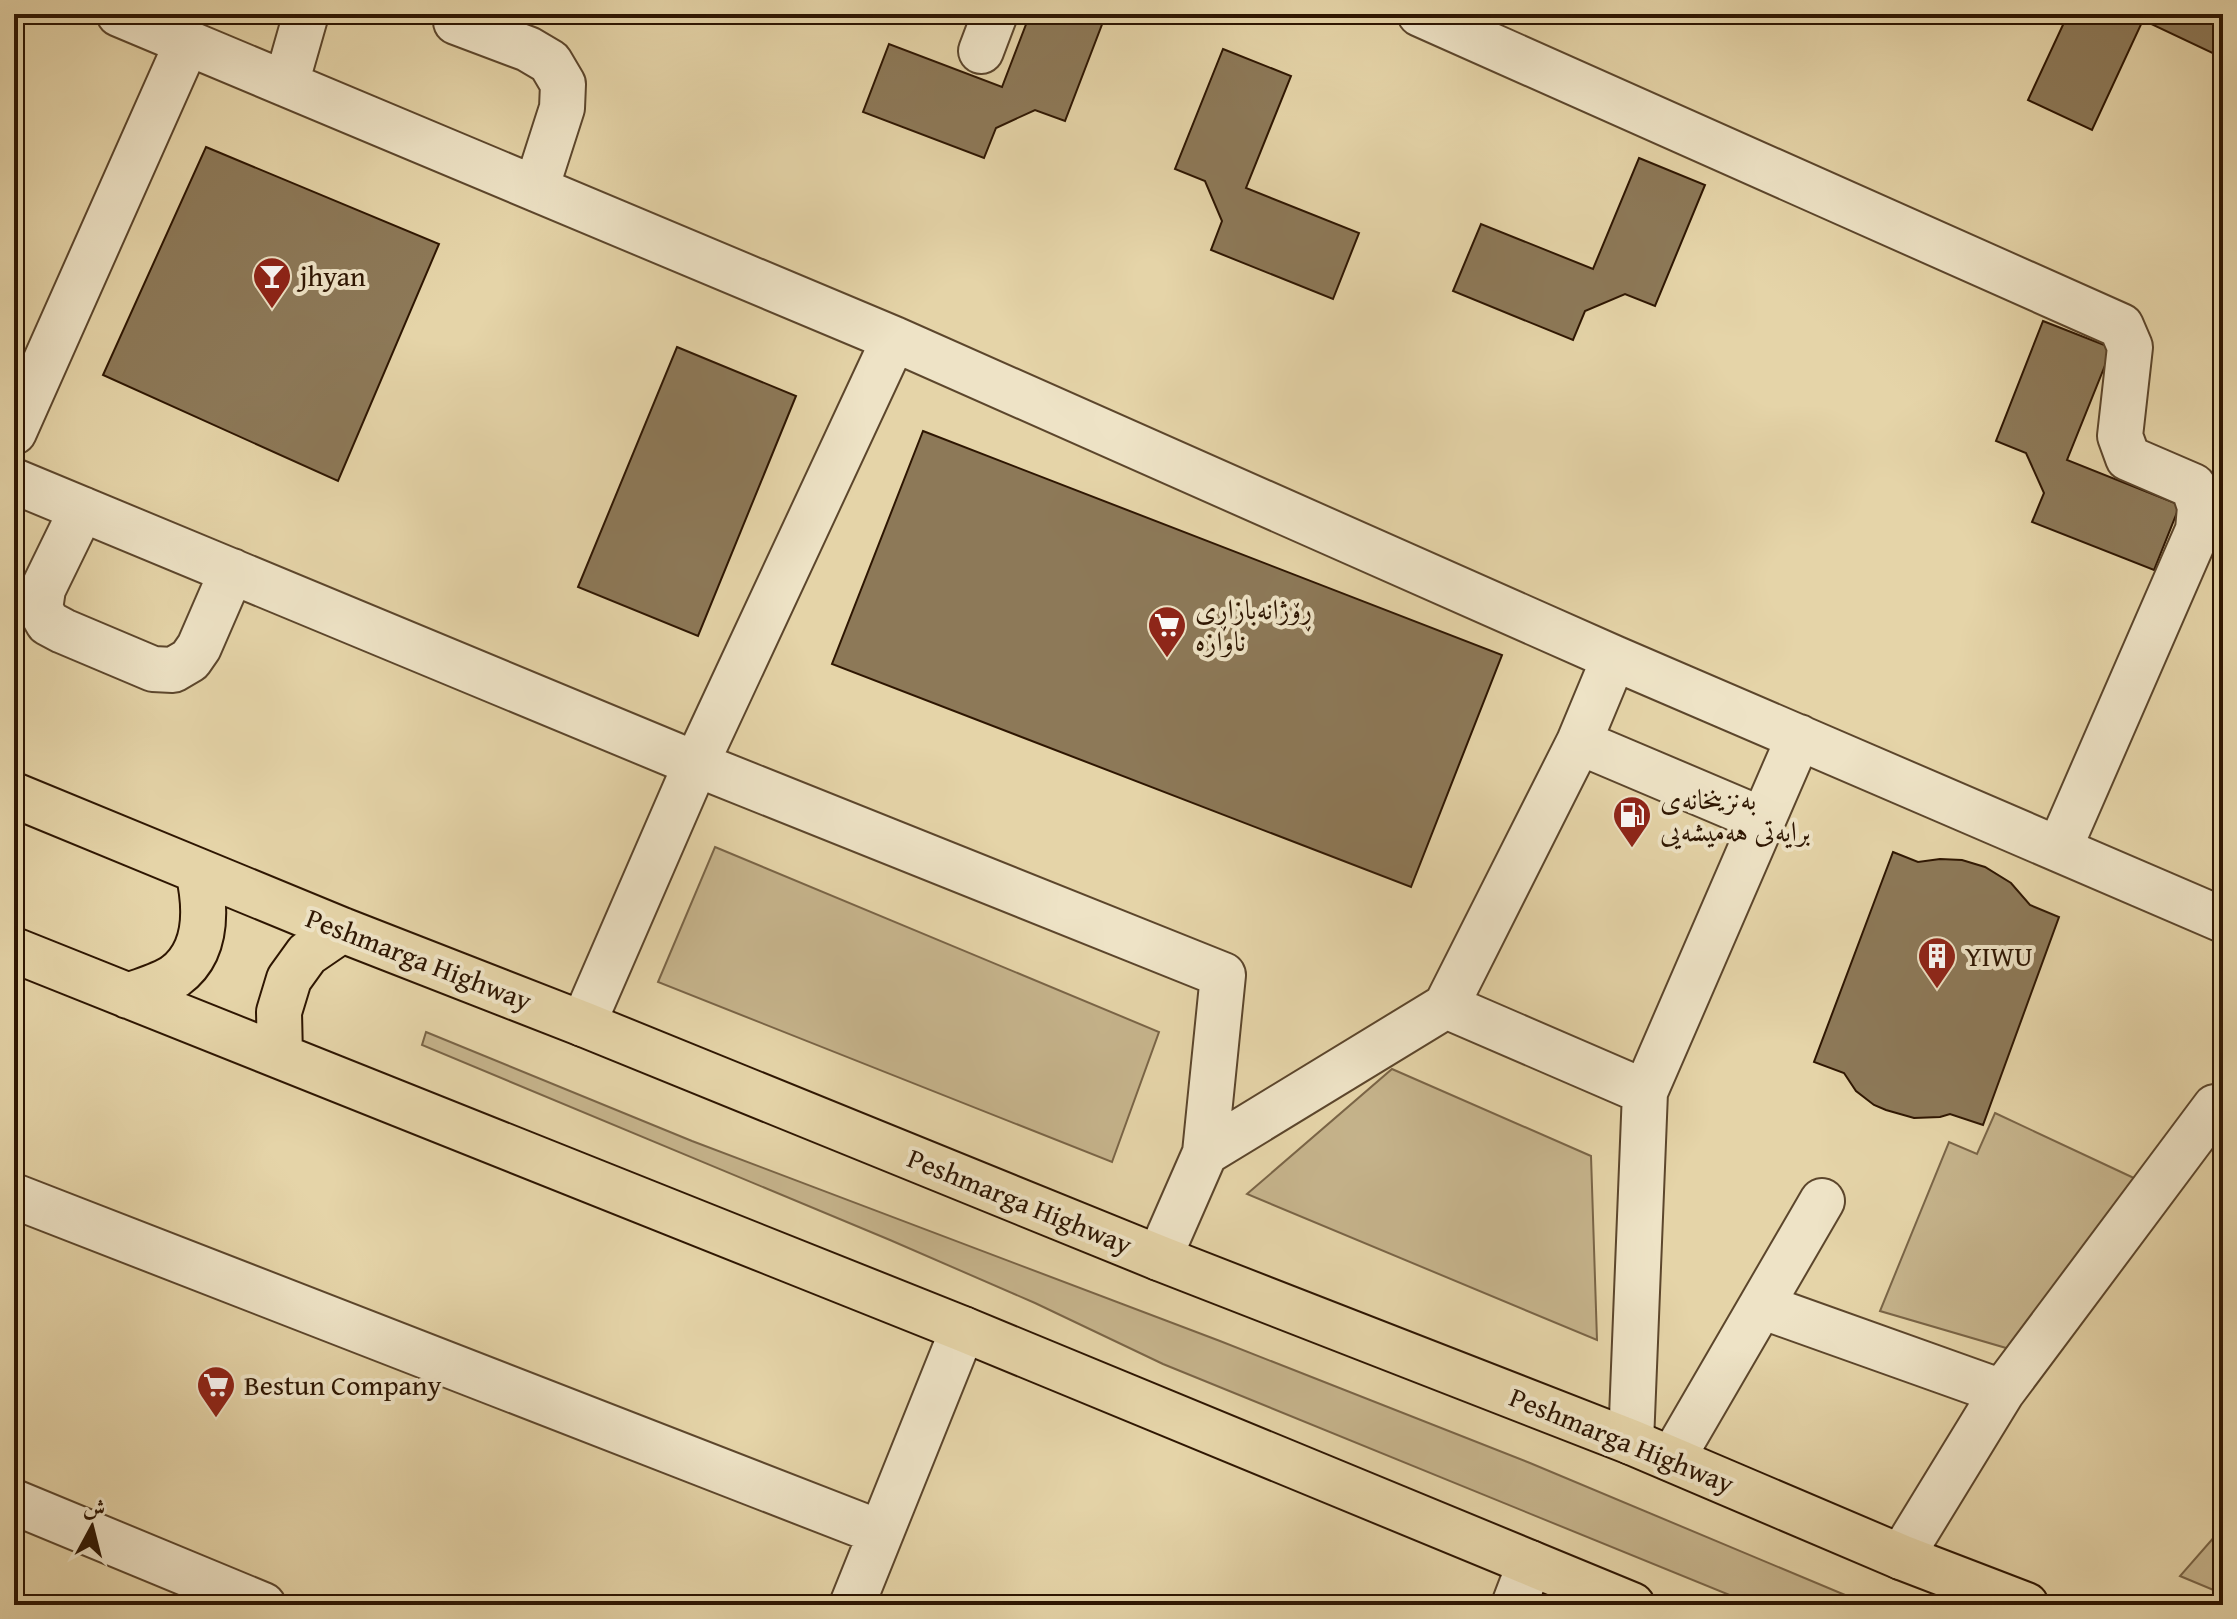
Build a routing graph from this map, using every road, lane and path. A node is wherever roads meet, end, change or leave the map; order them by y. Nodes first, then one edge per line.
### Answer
1 (119, 14) edge
2 (306, 14) edge
3 (1420, 14) edge
4 (456, 22) dead end
5 (187, 43) junction
6 (286, 84) junction
7 (536, 189) junction
8 (894, 339) junction
9 (14, 432) edge
10 (14, 481) edge
11 (82, 509) junction
12 (232, 571) junction
13 (1614, 658) junction
14 (1799, 737) junction
15 (1579, 742) junction
16 (696, 764) junction
17 (14, 795) edge
18 (1763, 820) junction
19 (2059, 849) junction
20 (198, 871) junction
21 (2223, 920) edge
22 (342, 930) junction
23 (14, 950) edge
24 (128, 996) junction
25 (1446, 1006) junction
26 (583, 1024) junction
27 (280, 1056) junction
28 (1645, 1092) junction
29 (2215, 1107) dead end
30 (1205, 1153) junction
31 (14, 1196) edge
32 (1822, 1201) dead end
33 (1159, 1258) junction
34 (1761, 1306) junction
35 (963, 1329) junction
36 (2002, 1392) junction
37 (1631, 1442) junction
38 (1672, 1459) junction
39 (14, 1502) edge
40 (881, 1533) junction
41 (1901, 1557) junction
42 (1530, 1563) junction
43 (263, 1605) edge
44 (852, 1605) edge
45 (1514, 1605) edge
46 (1632, 1605) edge
47 (2026, 1605) edge

1 - 5 street
2 - 6 street
3 - 19 street
4 - 7 street
5 - 6 street
5 - 9 street
6 - 7 street
7 - 8 street
8 - 13 street
8 - 16 street
10 - 11 street
11 - 12 street
11 - 12 street
12 - 16 street
13 - 14 street
13 - 15 street
14 - 18 street
14 - 19 street
15 - 18 street
15 - 25 street
16 - 26 street
16 - 30 street
17 - 20 highway, Peshmarga Highway
18 - 28 street
19 - 21 street
20 - 22 highway, Peshmarga Highway
20 - 24 highway
22 - 26 highway, Peshmarga Highway
22 - 27 highway
23 - 24 highway
24 - 27 highway
25 - 28 street
25 - 30 street
26 - 33 highway, Peshmarga Highway
27 - 35 highway
28 - 37 street
29 - 36 street
30 - 33 street
31 - 40 street
32 - 34 street
33 - 37 highway, Peshmarga Highway
34 - 36 street
34 - 38 street
35 - 40 street
35 - 42 highway
36 - 41 street
37 - 38 highway, Peshmarga Highway
38 - 41 highway, Peshmarga Highway
39 - 43 street
40 - 44 street
41 - 47 highway, Peshmarga Highway
42 - 45 street
42 - 46 highway

